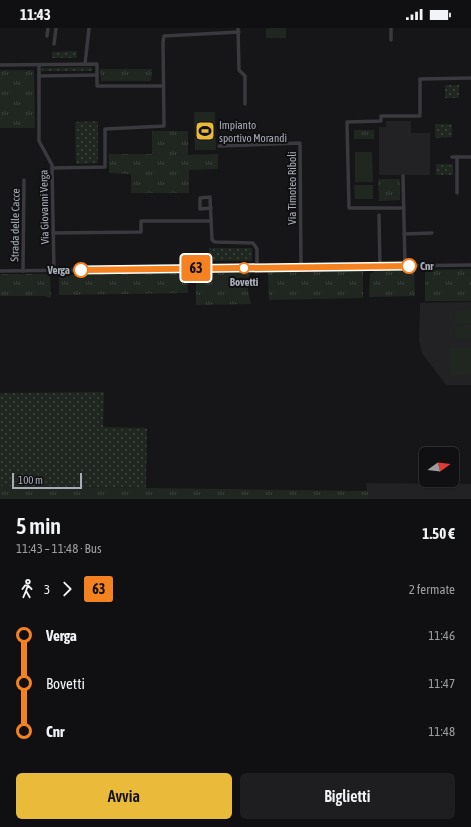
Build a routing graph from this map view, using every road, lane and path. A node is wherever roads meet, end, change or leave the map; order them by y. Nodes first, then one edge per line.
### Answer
1 (48, 28) edge
2 (56, 28) edge
3 (89, 28) edge
4 (225, 28) edge
5 (391, 28) edge
6 (238, 30) edge
7 (226, 33) junction
8 (47, 36) dead end
9 (391, 40) dead end
10 (54, 44) dead end
11 (85, 64) junction
12 (39, 65) junction
13 (0, 66) edge
14 (97, 75) junction
15 (39, 76) junction
16 (471, 78) edge
17 (163, 86) junction
18 (245, 104) dead end
19 (219, 146) dead end
20 (452, 157) dead end
21 (457, 157) junction
22 (471, 157) edge
23 (52, 168) junction
24 (403, 176) dead end
25 (24, 180) dead end
26 (457, 194) dead end
27 (210, 208) dead end
28 (404, 208) junction
29 (379, 215) dead end
30 (210, 221) junction
31 (53, 233) junction
32 (432, 233) dead end
33 (404, 234) junction
34 (471, 265) edge
35 (380, 266) junction
36 (405, 266) junction
37 (302, 267) junction
38 (257, 268) junction
39 (54, 270) junction
40 (0, 271) edge
41 (23, 271) junction

1 - 8 street
2 - 10 street
3 - 11 street
4 - 7 street
5 - 9 street
6 - 7 street
6 - 18 street
7 - 17 street
11 - 12 street
11 - 14 street
12 - 13 street
12 - 15 street, Via Giovanni Verga
14 - 15 street
14 - 17 street
15 - 23 street, Via Giovanni Verga
16 - 28 street
17 - 23 street
19 - 37 street, Via Timoteo Riboli
20 - 21 street
21 - 22 street
21 - 26 street
23 - 31 street, Via Giovanni Verga
24 - 28 street
25 - 41 street, Strada delle Cacce
27 - 30 street
28 - 33 street
29 - 35 street
30 - 31 street
30 - 38 street
31 - 39 street, Via Giovanni Verga
32 - 33 street
33 - 36 street
34 - 36 street, Strada delle Cacce
35 - 36 street, Strada delle Cacce
35 - 37 street, Strada delle Cacce
37 - 38 street, Strada delle Cacce
38 - 39 street, Strada delle Cacce
39 - 41 street, Strada delle Cacce
40 - 41 street, Strada delle Cacce

